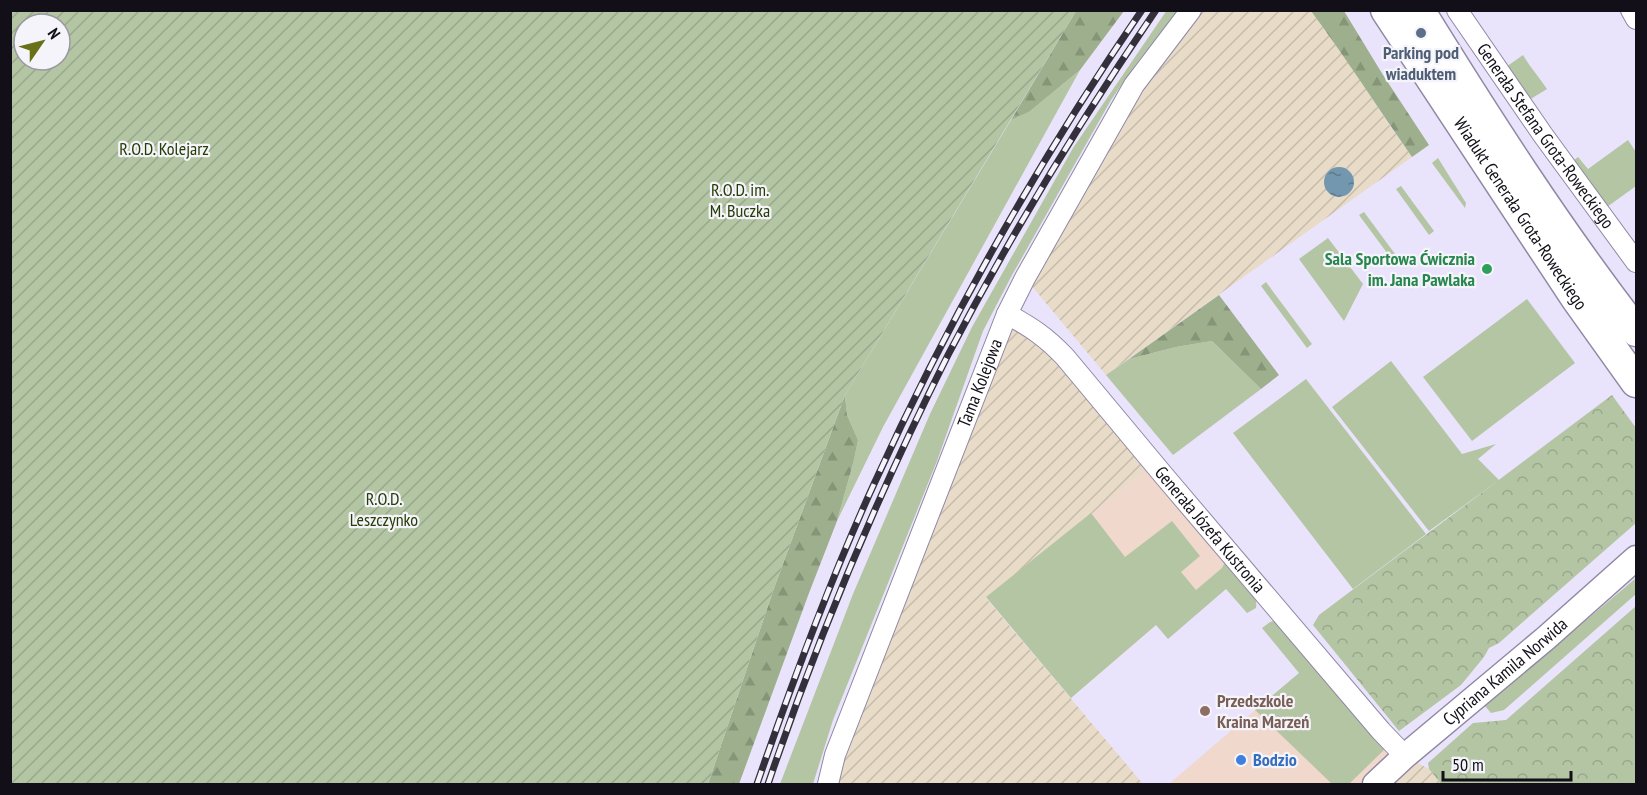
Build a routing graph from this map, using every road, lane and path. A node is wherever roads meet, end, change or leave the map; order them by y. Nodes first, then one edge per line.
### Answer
1 (1191, 10) edge
2 (1386, 10) edge
3 (1419, 10) edge
4 (1457, 10) edge
5 (1631, 10) edge
6 (1636, 19) edge
7 (1443, 74) junction
8 (1636, 262) edge
9 (1007, 314) junction
10 (1636, 331) edge
11 (1636, 382) edge
12 (1636, 558) edge
13 (1405, 756) junction
14 (828, 784) edge
15 (1375, 784) edge

1 - 9 street, Tama Kolejowa
2 - 7 main road
3 - 7 main road
4 - 8 street, Generała Stefana Grota-Roweckiego
5 - 6 street
7 - 10 main road, Wiadukt Generała Grota-Roweckiego
7 - 11 main road, Wiadukt Generała Grota-Roweckiego
9 - 13 street, Generała Józefa Kustronia
9 - 14 street, Tama Kolejowa
12 - 13 street, Cypriana Kamila Norwida
13 - 15 street, Cypriana Kamila Norwida

